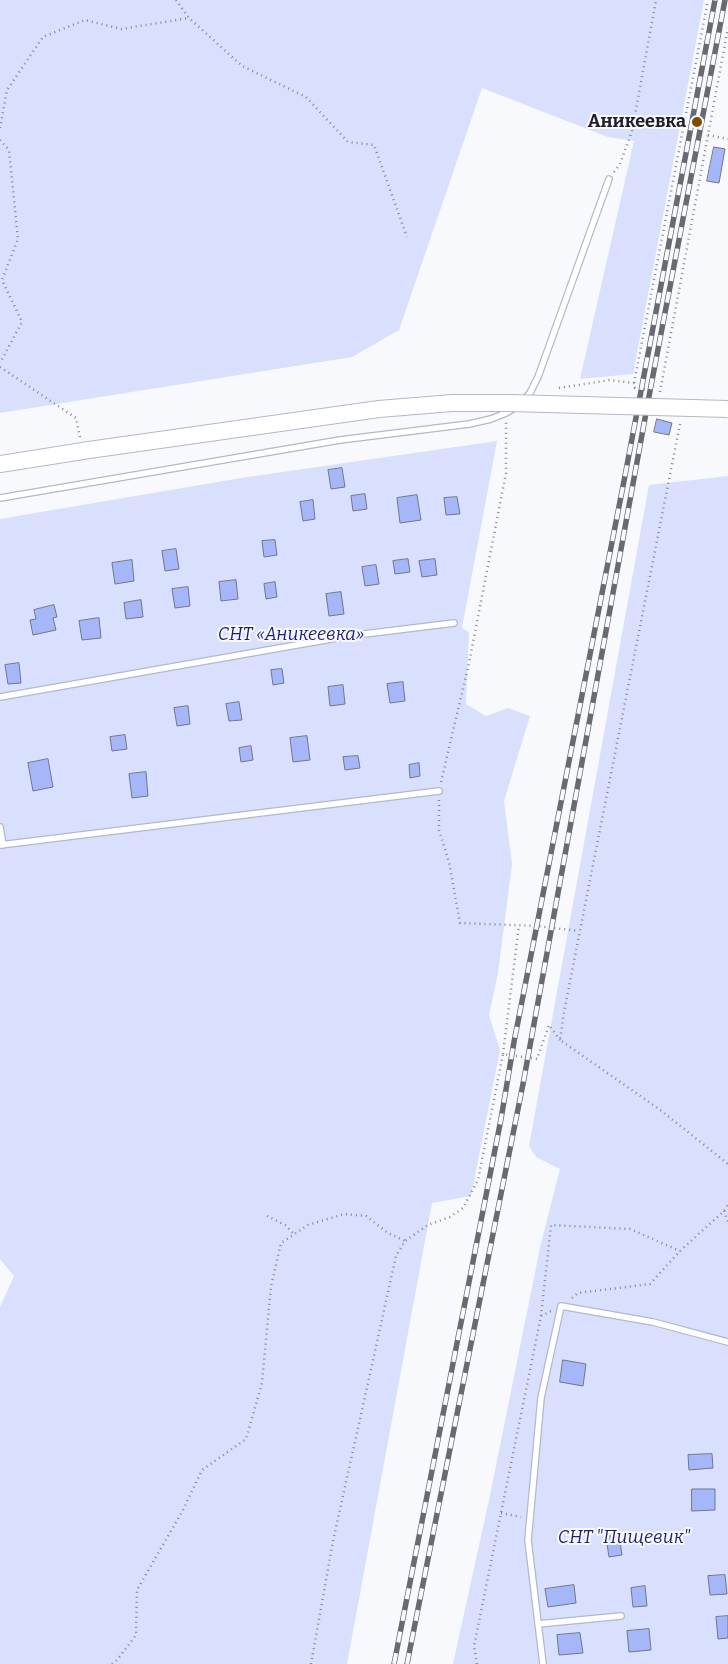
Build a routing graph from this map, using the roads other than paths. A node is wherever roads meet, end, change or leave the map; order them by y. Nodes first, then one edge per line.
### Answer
1 (609, 180) road end
2 (728, 409) edge
3 (0, 464) edge
4 (0, 498) edge
5 (454, 623) dead end
6 (0, 697) edge
7 (439, 791) road end
8 (0, 827) edge
9 (1, 845) edge
10 (728, 1342) edge
11 (621, 1616) dead end
12 (538, 1624) junction
13 (543, 1664) edge

1 - 4 lane
2 - 3 street, bridge
5 - 6 lane
7 - 9 lane
8 - 9 lane
10 - 12 lane
11 - 12 lane
12 - 13 lane

